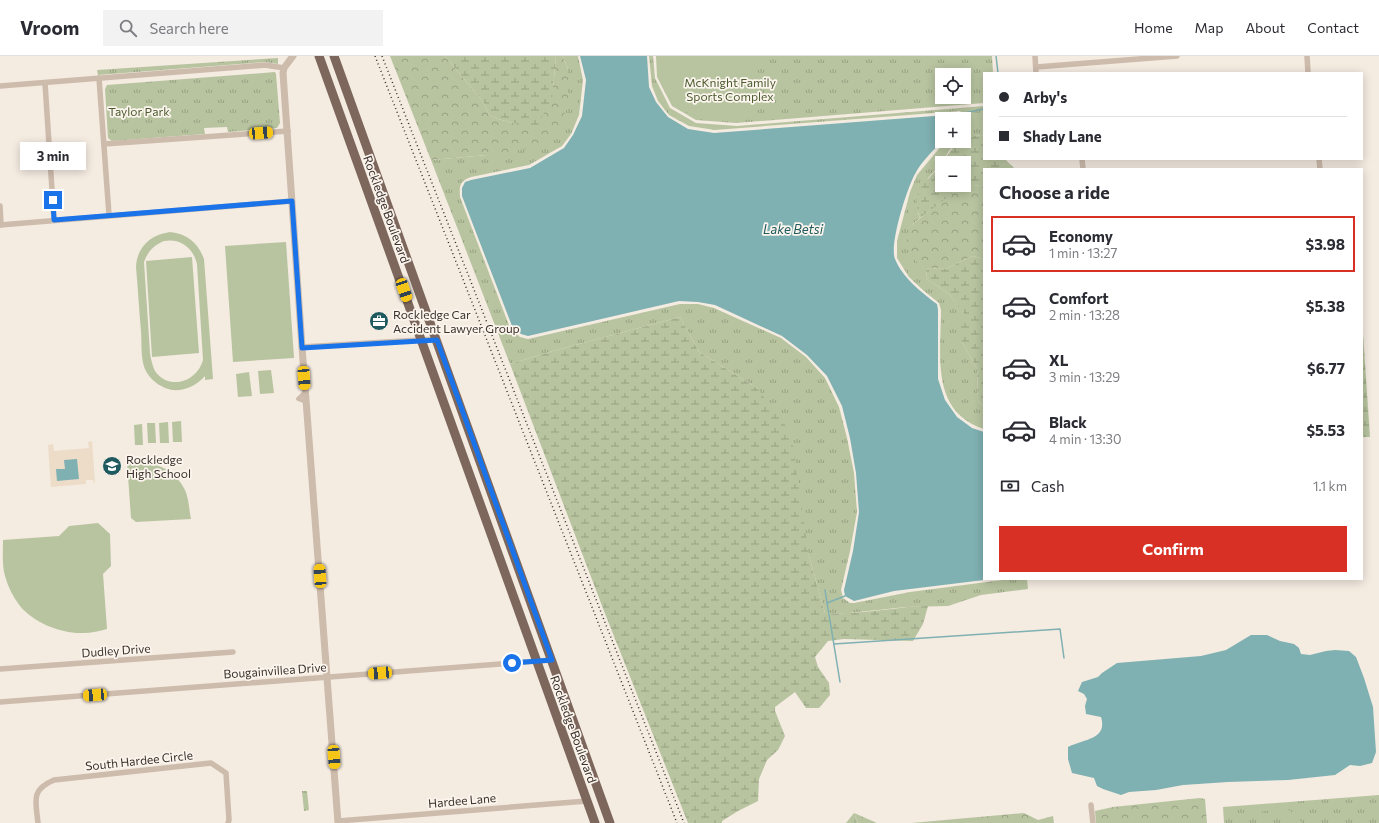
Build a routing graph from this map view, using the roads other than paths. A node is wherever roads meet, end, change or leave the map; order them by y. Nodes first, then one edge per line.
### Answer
1 (293, 56) edge
2 (319, 56) edge
3 (334, 56) edge
4 (1035, 56) edge
5 (1177, 56) edge
6 (1307, 56) edge
7 (1036, 70) edge
8 (284, 71) junction
9 (1308, 72) edge
10 (99, 78) junction
11 (45, 83) junction
12 (0, 86) edge
13 (288, 131) junction
14 (104, 144) junction
15 (369, 194) junction
16 (292, 201) junction
17 (0, 206) edge
18 (391, 211) junction
19 (109, 215) junction
20 (54, 220) junction
21 (379, 220) junction
22 (1, 225) edge
23 (402, 242) junction
24 (422, 340) junction
25 (437, 340) junction
26 (302, 348) junction
27 (464, 458) junction
28 (485, 474) junction
29 (478, 498) junction
30 (500, 516) junction
31 (233, 652) dead end
32 (552, 660) junction
33 (537, 661) junction
34 (0, 669) edge
35 (328, 678) junction
36 (0, 702) edge
37 (587, 801) junction
38 (1091, 805) dead end
39 (609, 821) edge
40 (338, 822) edge
41 (38, 823) edge
42 (228, 823) edge
43 (595, 823) edge
44 (1093, 823) edge

1 - 8 street
2 - 15 main road, Rockledge Boulevard
3 - 18 main road, Rockledge Boulevard
4 - 7 street
5 - 7 street
6 - 9 street
8 - 10 street
8 - 13 street
10 - 11 street
10 - 14 street
11 - 12 street
11 - 20 street
13 - 14 street
13 - 16 street
14 - 19 street
15 - 18 main road
15 - 21 main road, Rockledge Boulevard
16 - 19 street
16 - 26 street
17 - 22 street
18 - 23 main road, Rockledge Boulevard
19 - 20 street
20 - 22 street
21 - 23 main road
21 - 24 main road, Rockledge Boulevard
23 - 25 main road, Rockledge Boulevard
24 - 25 street
24 - 26 street
24 - 27 main road, Rockledge Boulevard
25 - 28 main road, Rockledge Boulevard
26 - 35 street
27 - 28 main road
27 - 29 main road, Rockledge Boulevard
28 - 30 main road, Rockledge Boulevard
29 - 30 main road
29 - 33 main road, Rockledge Boulevard
30 - 32 main road, Rockledge Boulevard
31 - 34 street, Dudley Drive
32 - 33 street, Bougainvillea Drive
32 - 39 main road, Rockledge Boulevard
33 - 35 street, Bougainvillea Drive
33 - 37 main road, Rockledge Boulevard
35 - 36 street, Bougainvillea Drive
35 - 40 street
37 - 39 main road
37 - 40 street, Hardee Lane
37 - 43 main road, Rockledge Boulevard
38 - 44 street
41 - 42 street, South Hardee Circle

